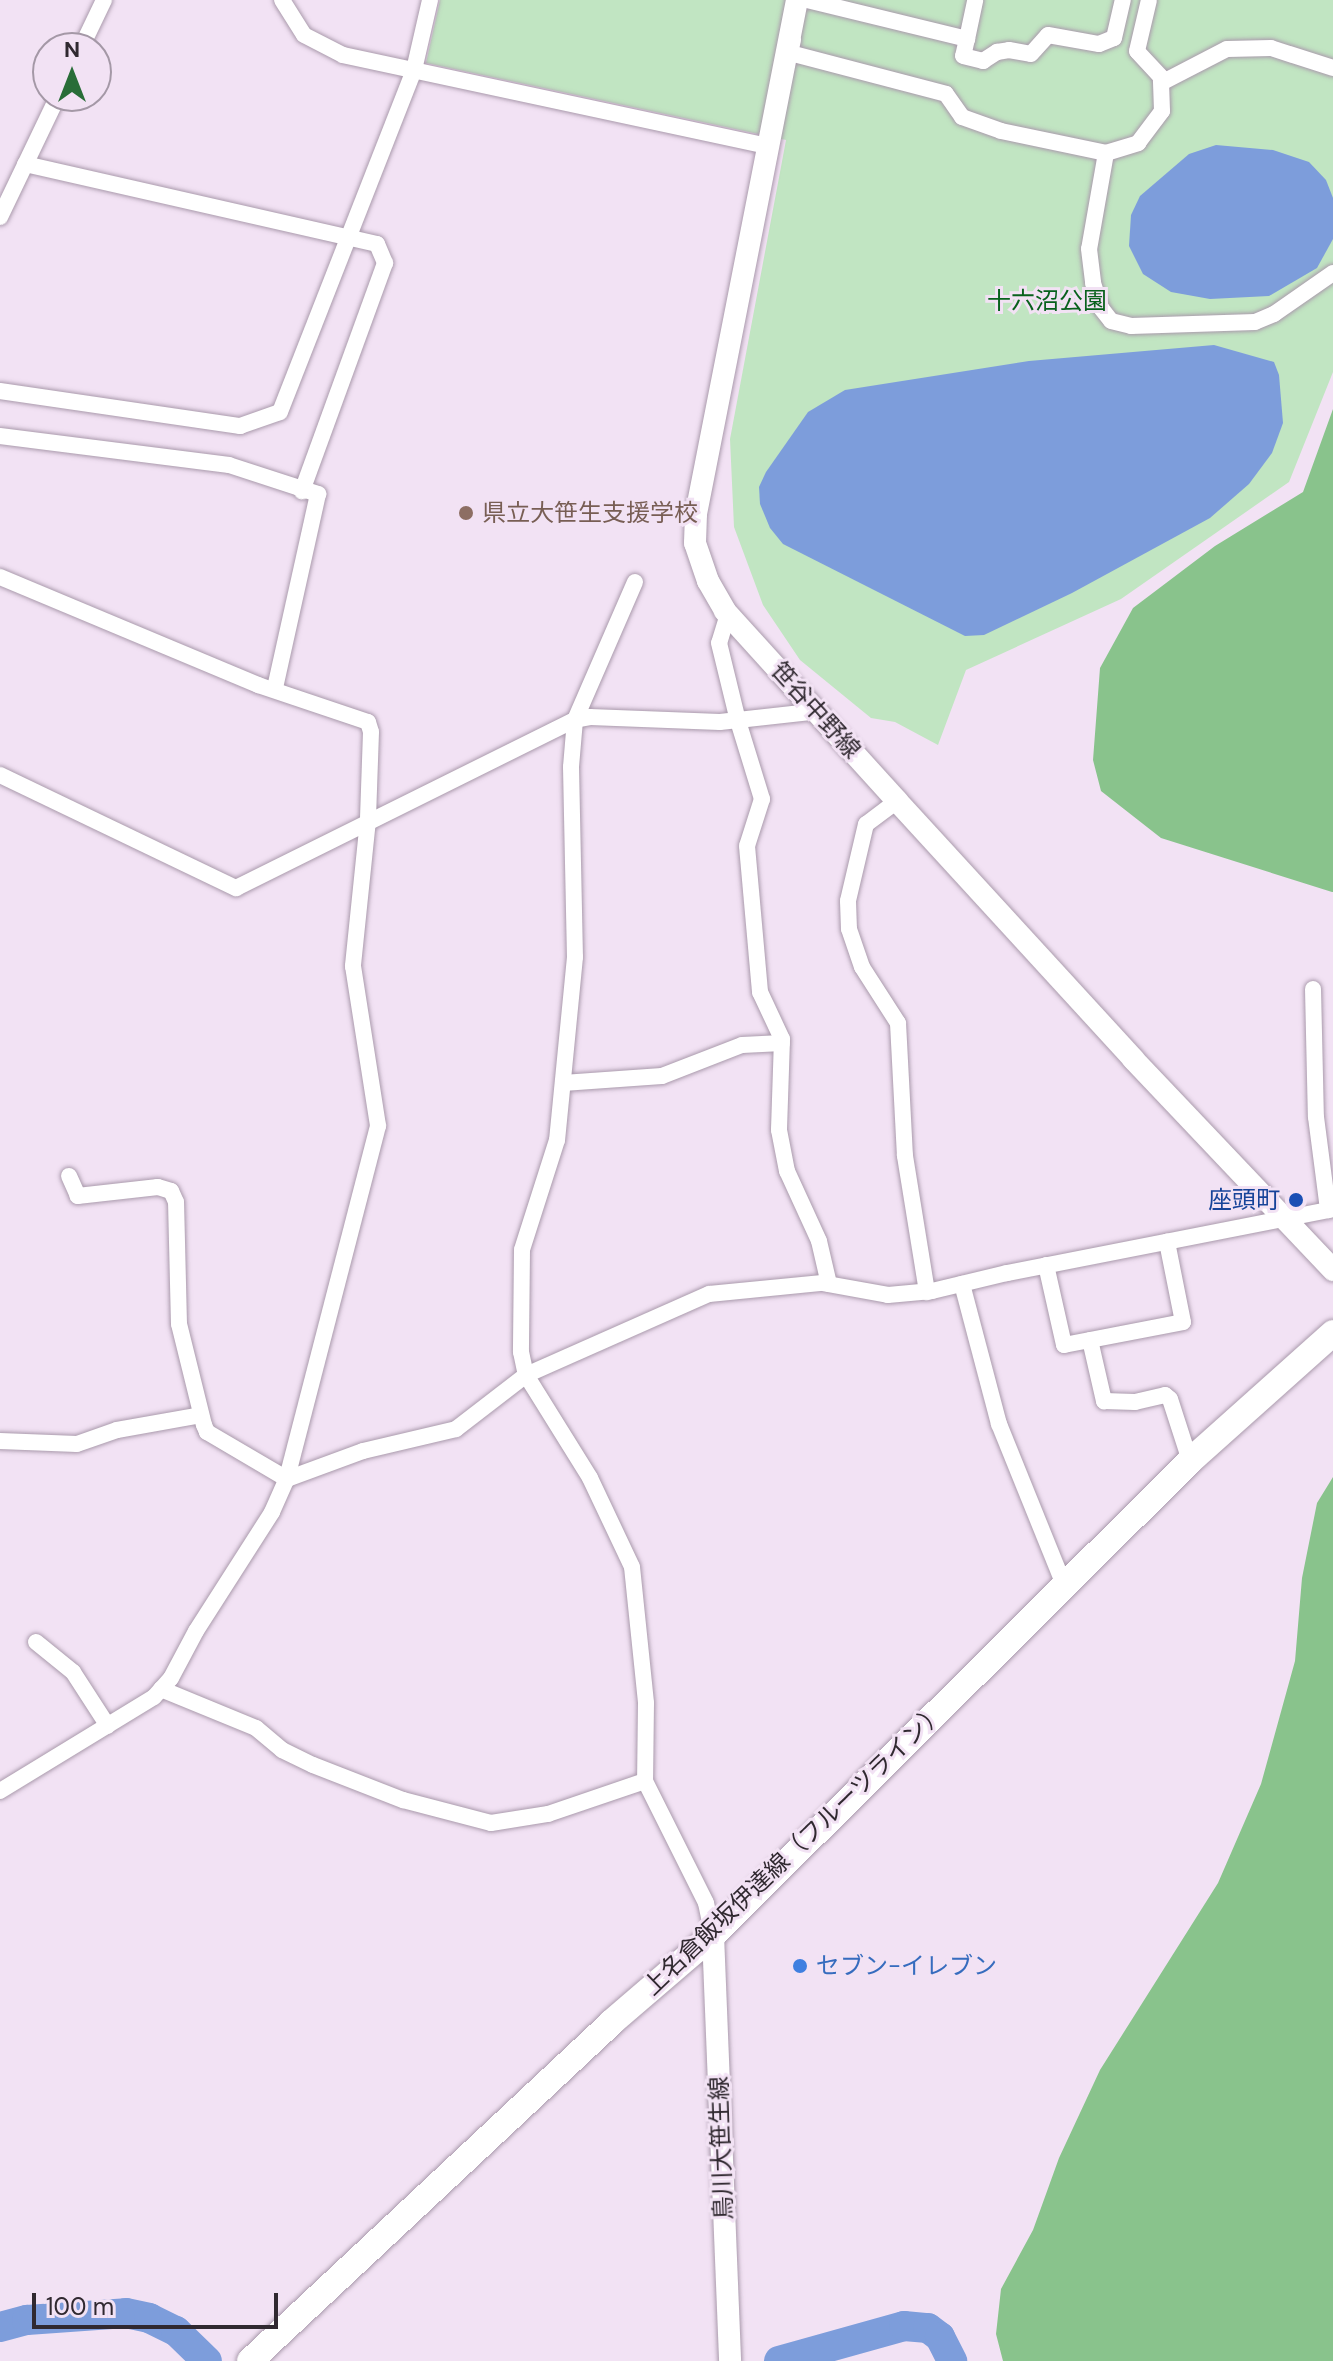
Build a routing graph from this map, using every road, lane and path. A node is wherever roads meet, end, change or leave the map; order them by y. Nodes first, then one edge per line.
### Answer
1 (104, 0) edge
2 (282, 0) edge
3 (430, 0) edge
4 (802, 0) edge
5 (975, 0) edge
6 (1123, 0) edge
7 (1149, 0) edge
8 (89, 32) edge
9 (967, 39) junction
10 (1333, 68) edge
11 (414, 70) junction
12 (1163, 82) junction
13 (50, 112) edge
14 (768, 146) junction
15 (1106, 153) junction
16 (25, 164) junction
17 (0, 217) edge
18 (350, 235) junction
19 (1333, 273) edge
20 (0, 391) edge
21 (0, 436) edge
22 (302, 491) junction
23 (0, 577) edge
24 (635, 582) dead end
25 (728, 614) junction
26 (275, 688) junction
27 (819, 711) junction
28 (575, 720) junction
29 (738, 721) junction
30 (0, 775) edge
31 (897, 801) junction
32 (368, 820) junction
33 (1313, 989) dead end
34 (782, 1043) junction
35 (563, 1083) junction
36 (69, 1176) dead end
37 (1330, 1209) edge
38 (1284, 1218) junction
39 (1167, 1242) junction
40 (1046, 1265) junction
41 (1333, 1270) edge
42 (829, 1284) junction
43 (962, 1284) junction
44 (927, 1292) junction
45 (1333, 1333) edge
46 (1090, 1340) junction
47 (526, 1375) junction
48 (201, 1415) junction
49 (2, 1438) edge
50 (1190, 1461) junction
51 (287, 1479) junction
52 (1064, 1585) junction
53 (36, 1642) dead end
54 (161, 1689) junction
55 (108, 1726) junction
56 (645, 1781) junction
57 (0, 1791) edge
58 (713, 1935) junction
59 (250, 2361) edge
60 (730, 2361) edge

1 - 8 street
2 - 11 street
3 - 11 street
4 - 9 street
4 - 14 street, 笹谷中野線
4 - 15 street
5 - 9 street
6 - 9 street
7 - 12 street
10 - 12 street
11 - 14 street
11 - 18 street
12 - 15 street
13 - 16 street
14 - 25 street, 笹谷中野線
15 - 19 street
16 - 17 street
16 - 18 street
18 - 20 street
18 - 22 street
21 - 22 street
22 - 26 street
23 - 26 street
24 - 28 street
25 - 27 street, 笹谷中野線
25 - 29 street
26 - 32 street
27 - 29 street
27 - 31 street, 笹谷中野線
28 - 29 street
28 - 32 street
28 - 35 street
29 - 34 street
30 - 32 street
31 - 38 street, 笹谷中野線
31 - 44 street
32 - 51 street
33 - 37 street
34 - 35 street
34 - 42 street
35 - 47 street
36 - 48 street
37 - 38 street
38 - 39 street
38 - 41 street, 笹谷中野線
39 - 40 street
39 - 46 street
40 - 43 street
40 - 46 street
42 - 44 street
42 - 47 street
43 - 44 street
43 - 52 street
45 - 50 main road, 上名倉飯坂伊達線（フルーツライン）
46 - 50 street
47 - 51 street
47 - 56 street
48 - 49 street
48 - 51 street
50 - 52 main road, 上名倉飯坂伊達線（フルーツライン）
51 - 54 street
52 - 58 main road, 上名倉飯坂伊達線（フルーツライン）
53 - 55 street
54 - 55 street
54 - 56 street
55 - 57 street
56 - 58 street
58 - 59 main road, 上名倉飯坂伊達線（フルーツライン）
58 - 60 street, 鳥川大笹生線

